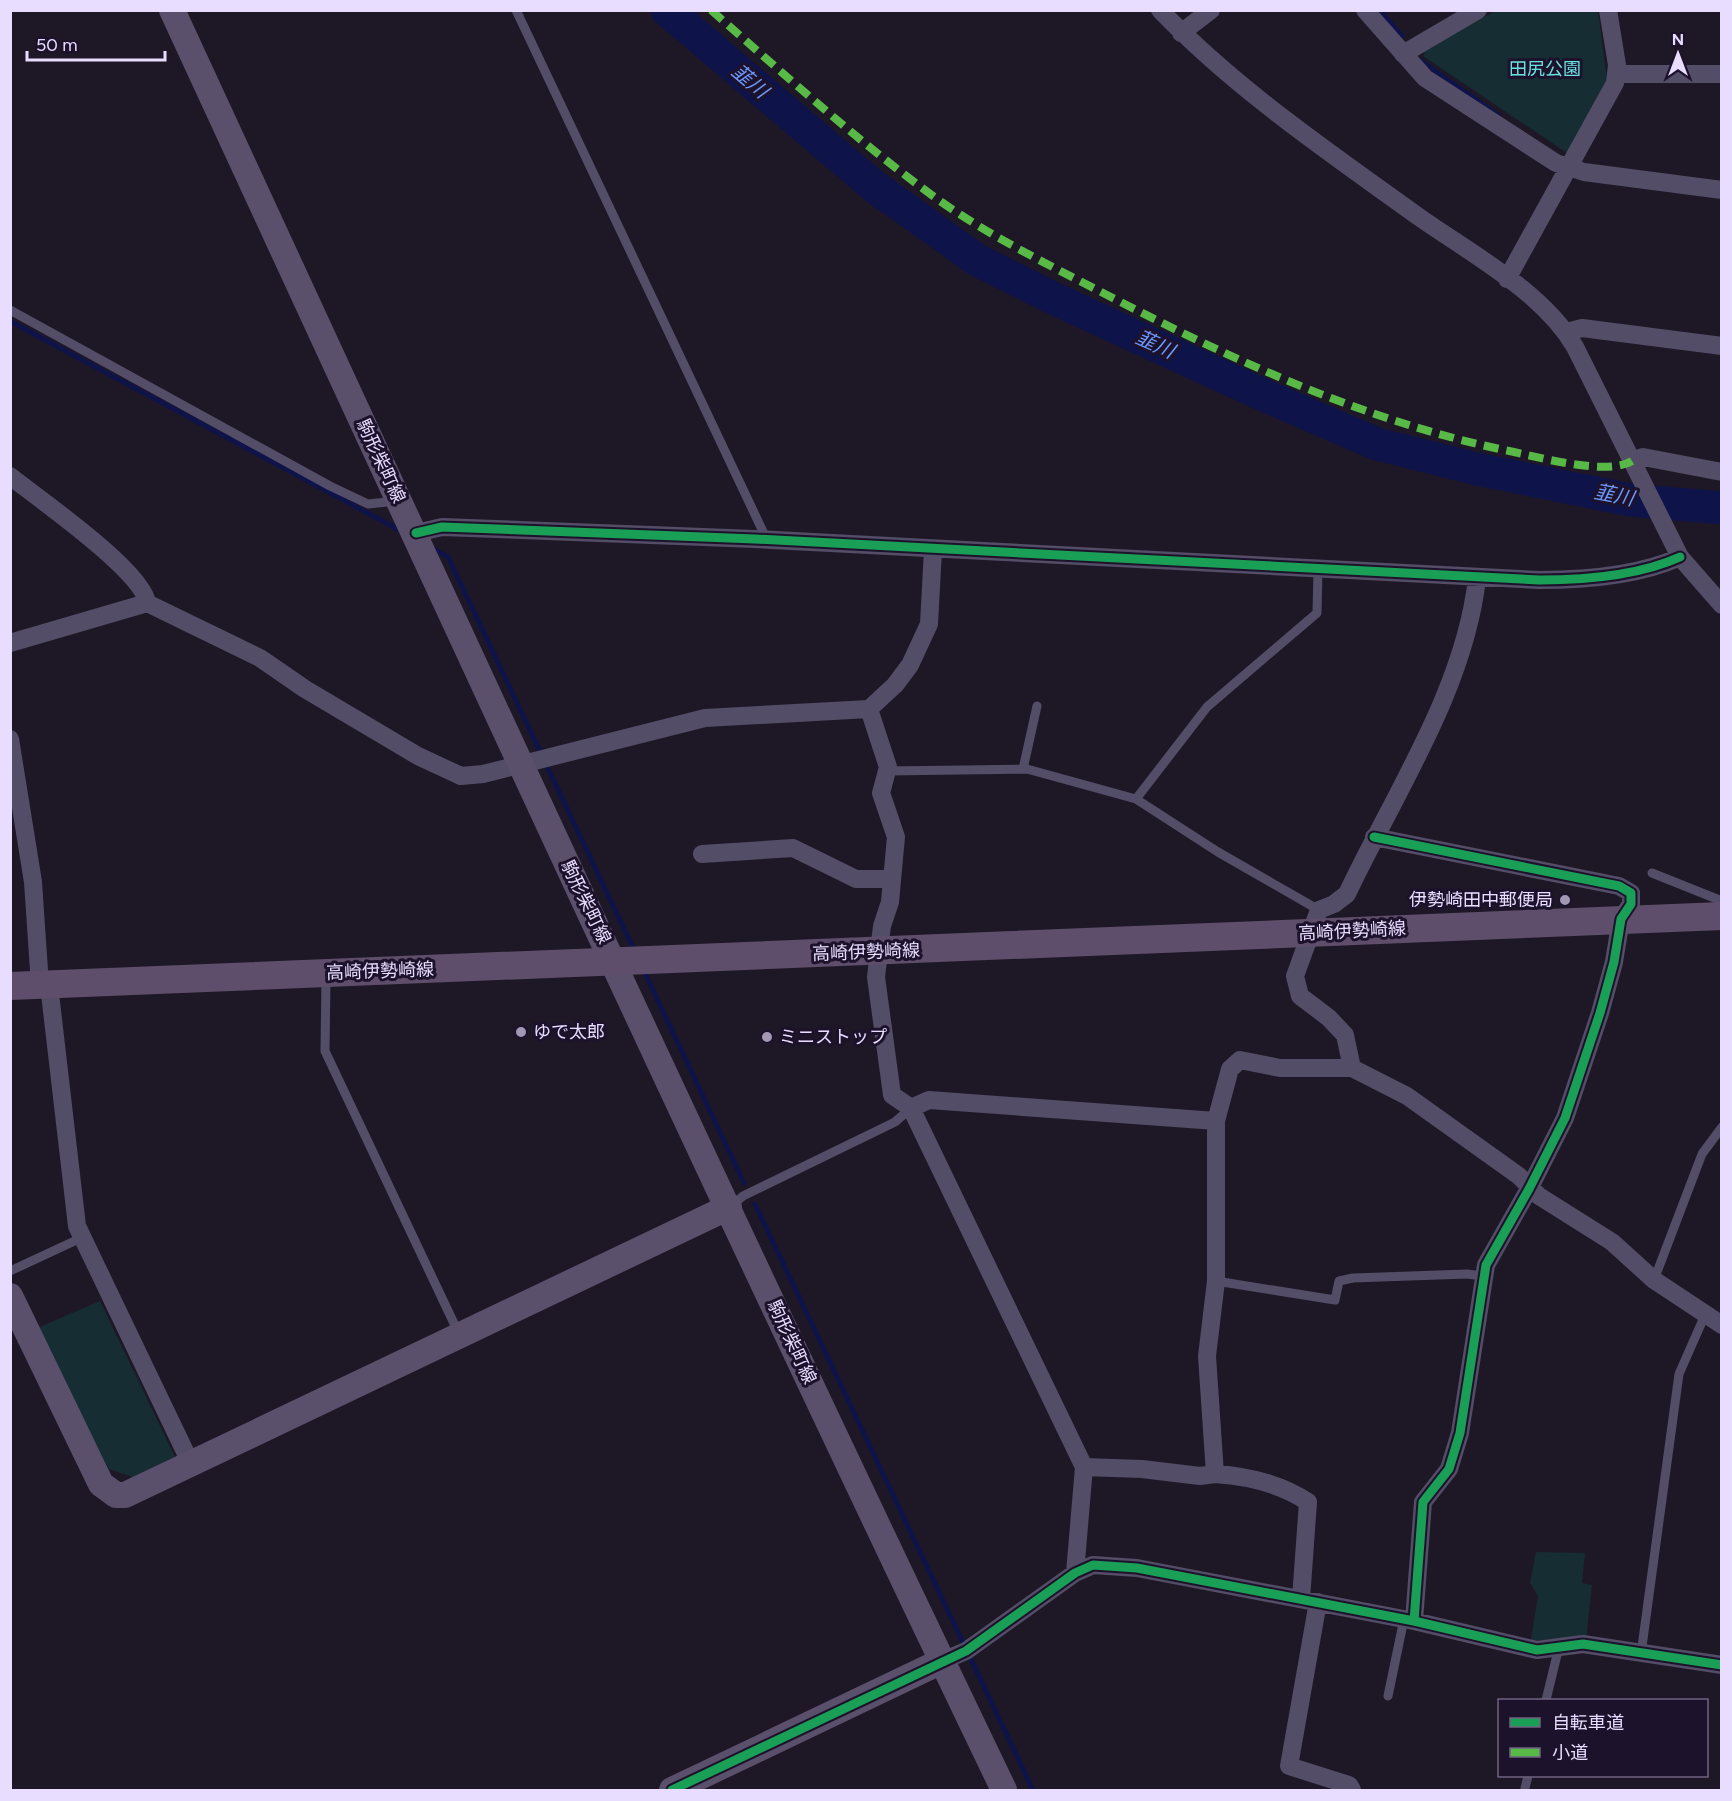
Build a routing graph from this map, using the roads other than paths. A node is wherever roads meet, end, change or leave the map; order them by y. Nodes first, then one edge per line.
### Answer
1 (172, 10) edge
2 (516, 10) edge
3 (1160, 10) edge
4 (1211, 10) edge
5 (1365, 10) edge
6 (1478, 10) edge
7 (1608, 10) edge
8 (1181, 33) junction
9 (1403, 54) junction
10 (1618, 74) junction
11 (1722, 74) edge
12 (1568, 168) junction
13 (1722, 190) edge
14 (1507, 279) junction
15 (10, 310) edge
16 (1567, 333) junction
17 (1722, 346) edge
18 (1635, 468) junction
19 (1722, 472) edge
20 (10, 476) edge
21 (399, 501) junction
22 (416, 533) junction
23 (767, 540) junction
24 (933, 550) junction
25 (1680, 556) junction
26 (1318, 569) junction
27 (1477, 578) junction
28 (147, 603) junction
29 (1722, 605) edge
30 (10, 643) edge
31 (1037, 706) dead end
32 (869, 709) junction
33 (10, 739) edge
34 (519, 764) junction
35 (1023, 769) junction
36 (887, 771) junction
37 (1136, 799) junction
38 (1374, 837) junction
39 (702, 854) dead end
40 (1652, 873) dead end
41 (892, 879) junction
42 (1722, 900) edge
43 (1722, 916) edge
44 (1621, 919) junction
45 (1314, 922) junction
46 (879, 952) junction
47 (615, 962) junction
48 (326, 974) junction
49 (44, 985) junction
50 (10, 986) edge
51 (1352, 1068) junction
52 (911, 1108) junction
53 (1216, 1121) junction
54 (1722, 1127) edge
55 (1529, 1189) junction
56 (729, 1208) junction
57 (81, 1238) junction
58 (10, 1271) edge
59 (1483, 1276) junction
60 (1654, 1280) junction
61 (1216, 1281) junction
62 (10, 1296) edge
63 (1705, 1315) junction
64 (1722, 1325) edge
65 (460, 1336) junction
66 (191, 1464) junction
67 (1084, 1467) junction
68 (1215, 1474) junction
69 (1075, 1573) junction
70 (1309, 1600) junction
71 (1409, 1620) junction
72 (1559, 1647) junction
73 (1641, 1654) junction
74 (942, 1661) junction
75 (1722, 1665) edge
76 (1388, 1696) dead end
77 (1546, 1699) edge
78 (1528, 1777) edge
79 (1525, 1788) dead end
80 (672, 1791) edge
81 (1004, 1791) edge
82 (1352, 1791) edge

1 - 21 main road, 駒形柴町線
2 - 23 lane
3 - 8 street
4 - 8 street
5 - 9 street
6 - 9 street
7 - 10 street
8 - 14 street
9 - 12 street
10 - 11 street
10 - 12 street
12 - 13 street
12 - 14 street
14 - 16 street
15 - 21 lane
16 - 17 street
16 - 18 street
18 - 19 street
18 - 25 street
20 - 28 street
21 - 22 main road, 駒形柴町線
22 - 23 street
22 - 34 main road, 駒形柴町線
23 - 24 street
24 - 26 street
24 - 32 street
25 - 27 street
25 - 29 street
26 - 27 street
26 - 37 lane
27 - 38 street
28 - 30 street
28 - 34 street
31 - 35 lane
32 - 34 street
32 - 36 street
33 - 49 street
34 - 47 main road, 駒形柴町線
35 - 36 lane
35 - 37 lane
36 - 41 street
37 - 45 lane
38 - 44 street
38 - 45 street
39 - 41 street
40 - 42 lane
41 - 46 street
43 - 44 main road, 高崎伊勢崎線
44 - 45 main road, 高崎伊勢崎線
44 - 55 street
45 - 46 main road, 高崎伊勢崎線
45 - 51 street
46 - 47 main road, 高崎伊勢崎線
46 - 52 street
47 - 48 main road, 高崎伊勢崎線
47 - 56 main road, 駒形柴町線
48 - 49 main road, 高崎伊勢崎線
48 - 65 lane
49 - 50 main road, 高崎伊勢崎線
49 - 57 street
51 - 53 street
51 - 55 street
52 - 53 street
52 - 56 lane
52 - 67 street
53 - 61 street
54 - 60 lane
55 - 59 street
55 - 60 street
56 - 65 main road
56 - 74 main road, 駒形柴町線
57 - 58 lane
57 - 66 street
59 - 61 lane
59 - 71 street
60 - 63 street
61 - 68 street
62 - 66 main road
63 - 64 street
63 - 73 lane
65 - 66 main road
67 - 68 street
67 - 69 street
68 - 70 street
69 - 70 street
69 - 74 street
70 - 71 street
70 - 82 street
71 - 72 street
71 - 76 lane
72 - 73 street
72 - 77 lane
73 - 75 street
74 - 80 main road
74 - 81 main road, 駒形柴町線
78 - 79 lane

